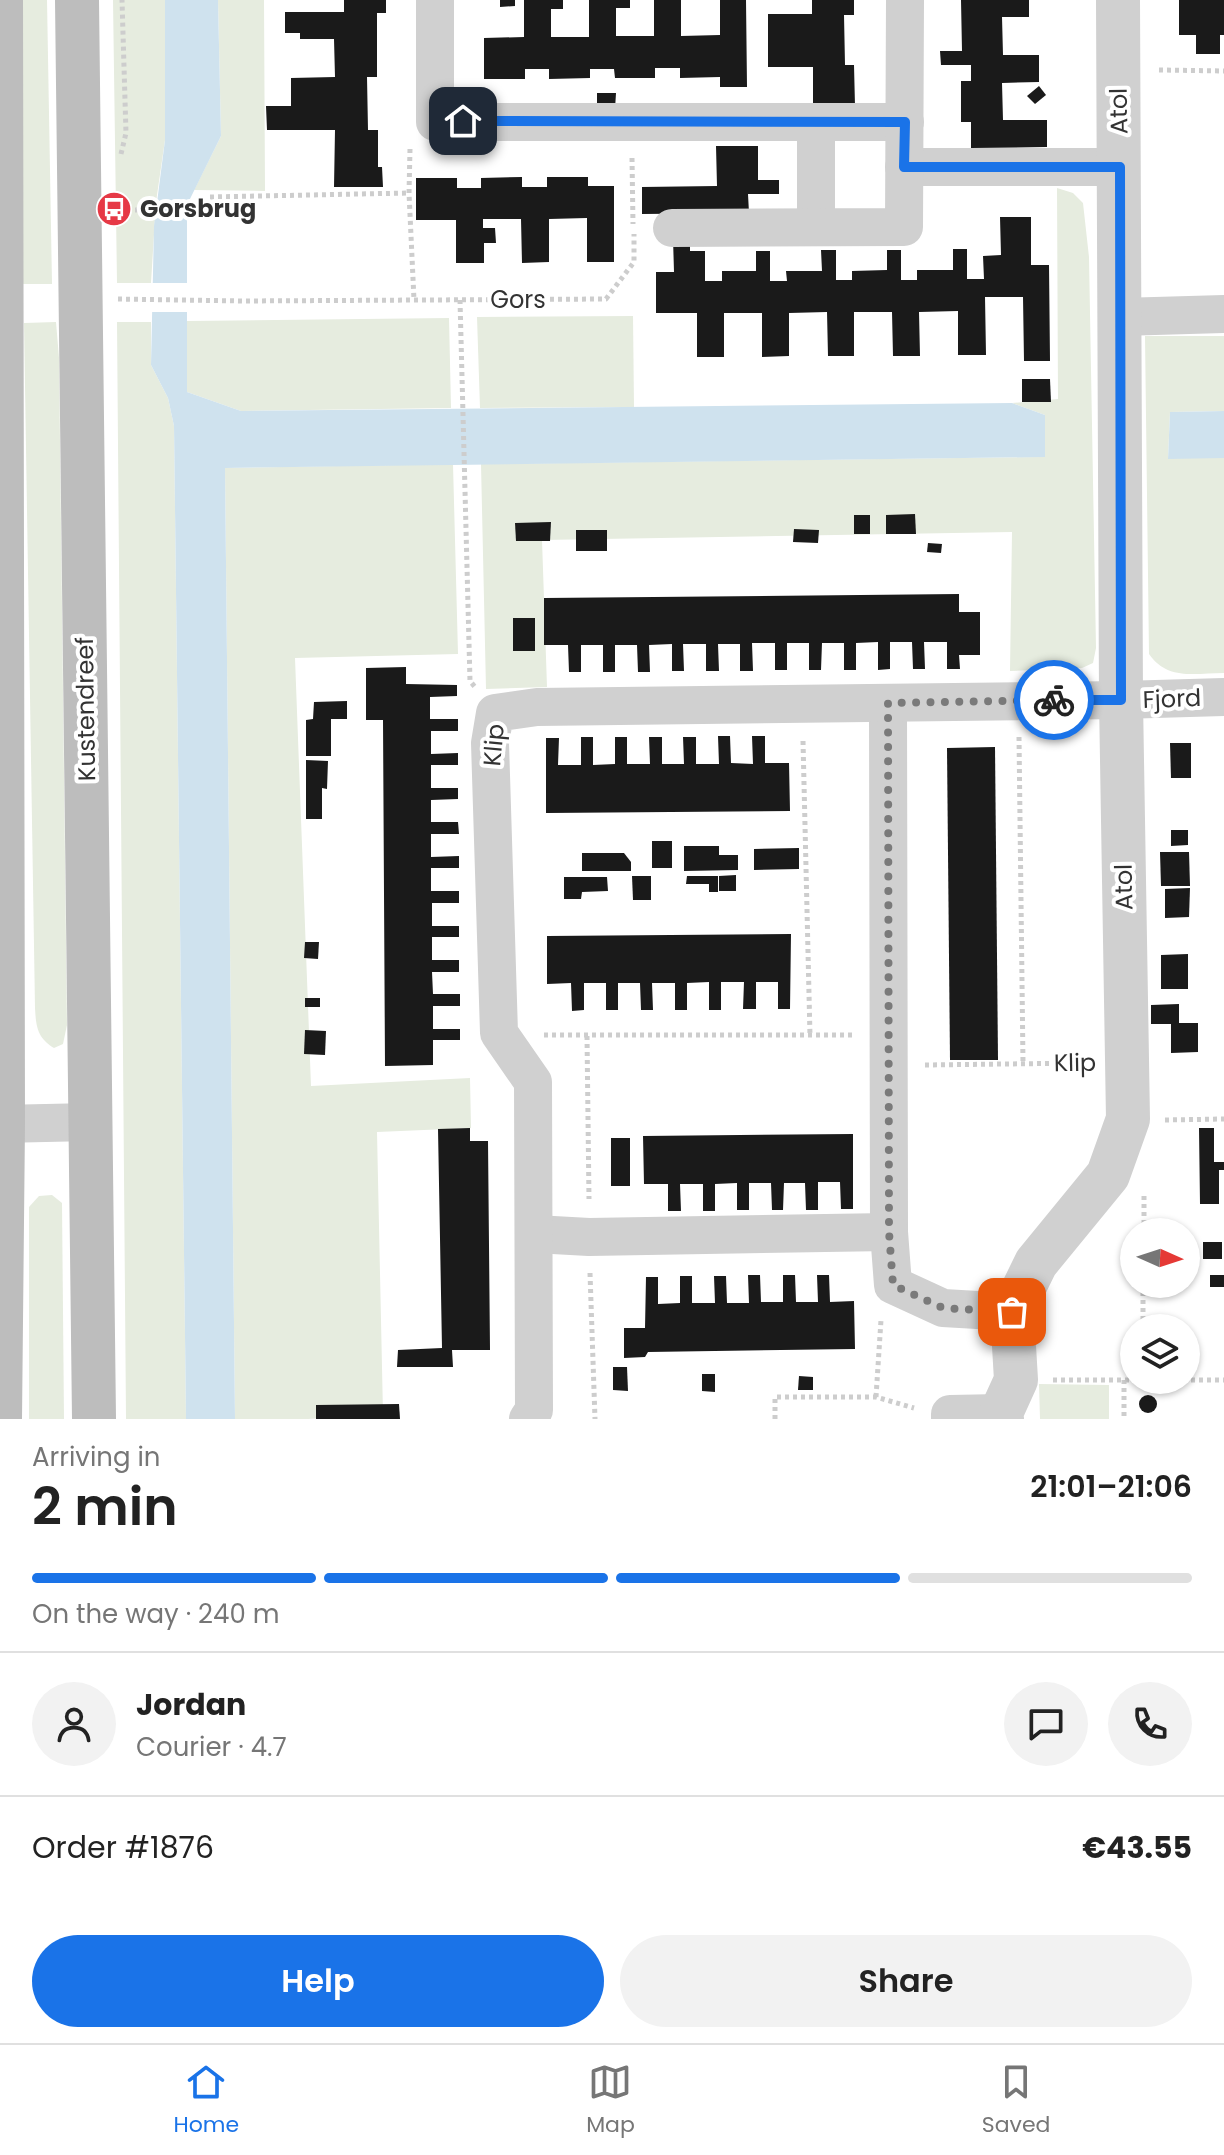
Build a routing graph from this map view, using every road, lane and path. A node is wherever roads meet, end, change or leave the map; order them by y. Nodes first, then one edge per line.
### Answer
1 (1, 0) edge
2 (77, 0) edge
3 (122, 0) edge
4 (435, 0) edge
5 (905, 0) edge
6 (1118, 0) edge
7 (1118, 69) junction
8 (1224, 71) edge
9 (631, 121) junction
10 (435, 122) junction
11 (816, 122) junction
12 (905, 122) junction
13 (120, 157) dead end
14 (904, 167) junction
15 (1120, 167) junction
16 (409, 193) junction
17 (114, 209) dead end
18 (816, 227) junction
19 (672, 228) dead end
20 (414, 300) junction
21 (460, 300) junction
22 (243, 301) dead end
23 (1224, 314) edge
24 (1120, 317) junction
25 (1224, 697) edge
26 (1019, 700) junction
27 (1121, 700) junction
28 (888, 703) junction
29 (802, 705) junction
30 (495, 713) junction
31 (499, 1033) junction
32 (810, 1036) junction
33 (890, 1051) junction
34 (1128, 1062) junction
35 (1023, 1063) junction
36 (1128, 1119) junction
37 (1224, 1119) edge
38 (91, 1122) junction
39 (2, 1124) edge
40 (889, 1232) junction
41 (535, 1234) junction
42 (893, 1285) junction
43 (1012, 1312) junction
44 (1200, 1380) edge
45 (1224, 1380) edge
46 (1120, 1381) edge
47 (1124, 1394) edge
48 (876, 1397) junction
49 (1006, 1404) edge
50 (950, 1417) edge
51 (0, 1419) edge
52 (94, 1419) edge
53 (528, 1419) edge
54 (775, 1419) edge
55 (1124, 1419) edge

1 - 39 main road
2 - 38 main road, Kustendreef
3 - 13 path
4 - 10 street
5 - 12 street
6 - 7 street, Atol
7 - 8 path
7 - 15 street, Atol
9 - 10 street
9 - 11 street
9 - 21 path, Gors
10 - 16 path
11 - 12 street
11 - 18 street
12 - 14 street
14 - 15 street
14 - 18 street
15 - 24 street, Atol
16 - 17 path
16 - 20 path
18 - 19 street
20 - 21 path, Gors
20 - 22 path, Gors
21 - 30 path
23 - 24 street
24 - 27 street, Atol
25 - 27 street, Fjord
26 - 27 street, Klip
26 - 28 street, Klip
26 - 35 path, Klip
27 - 34 street, Atol
28 - 29 street, Klip
28 - 33 street
29 - 30 street, Klip
29 - 32 path
30 - 31 street, Klip
31 - 32 path, Klip
31 - 41 street
32 - 33 path, Klip
33 - 35 path, Klip
33 - 40 street
34 - 35 path, Klip
34 - 36 street, Atol
36 - 37 path
36 - 43 street, Atol
38 - 39 street
38 - 52 main road, Kustendreef
39 - 51 main road
40 - 41 street
40 - 42 street
41 - 53 street
42 - 43 street
42 - 48 path
43 - 49 street, Atol
44 - 45 path
46 - 49 path
47 - 55 path
48 - 50 path
48 - 54 path
49 - 50 street

